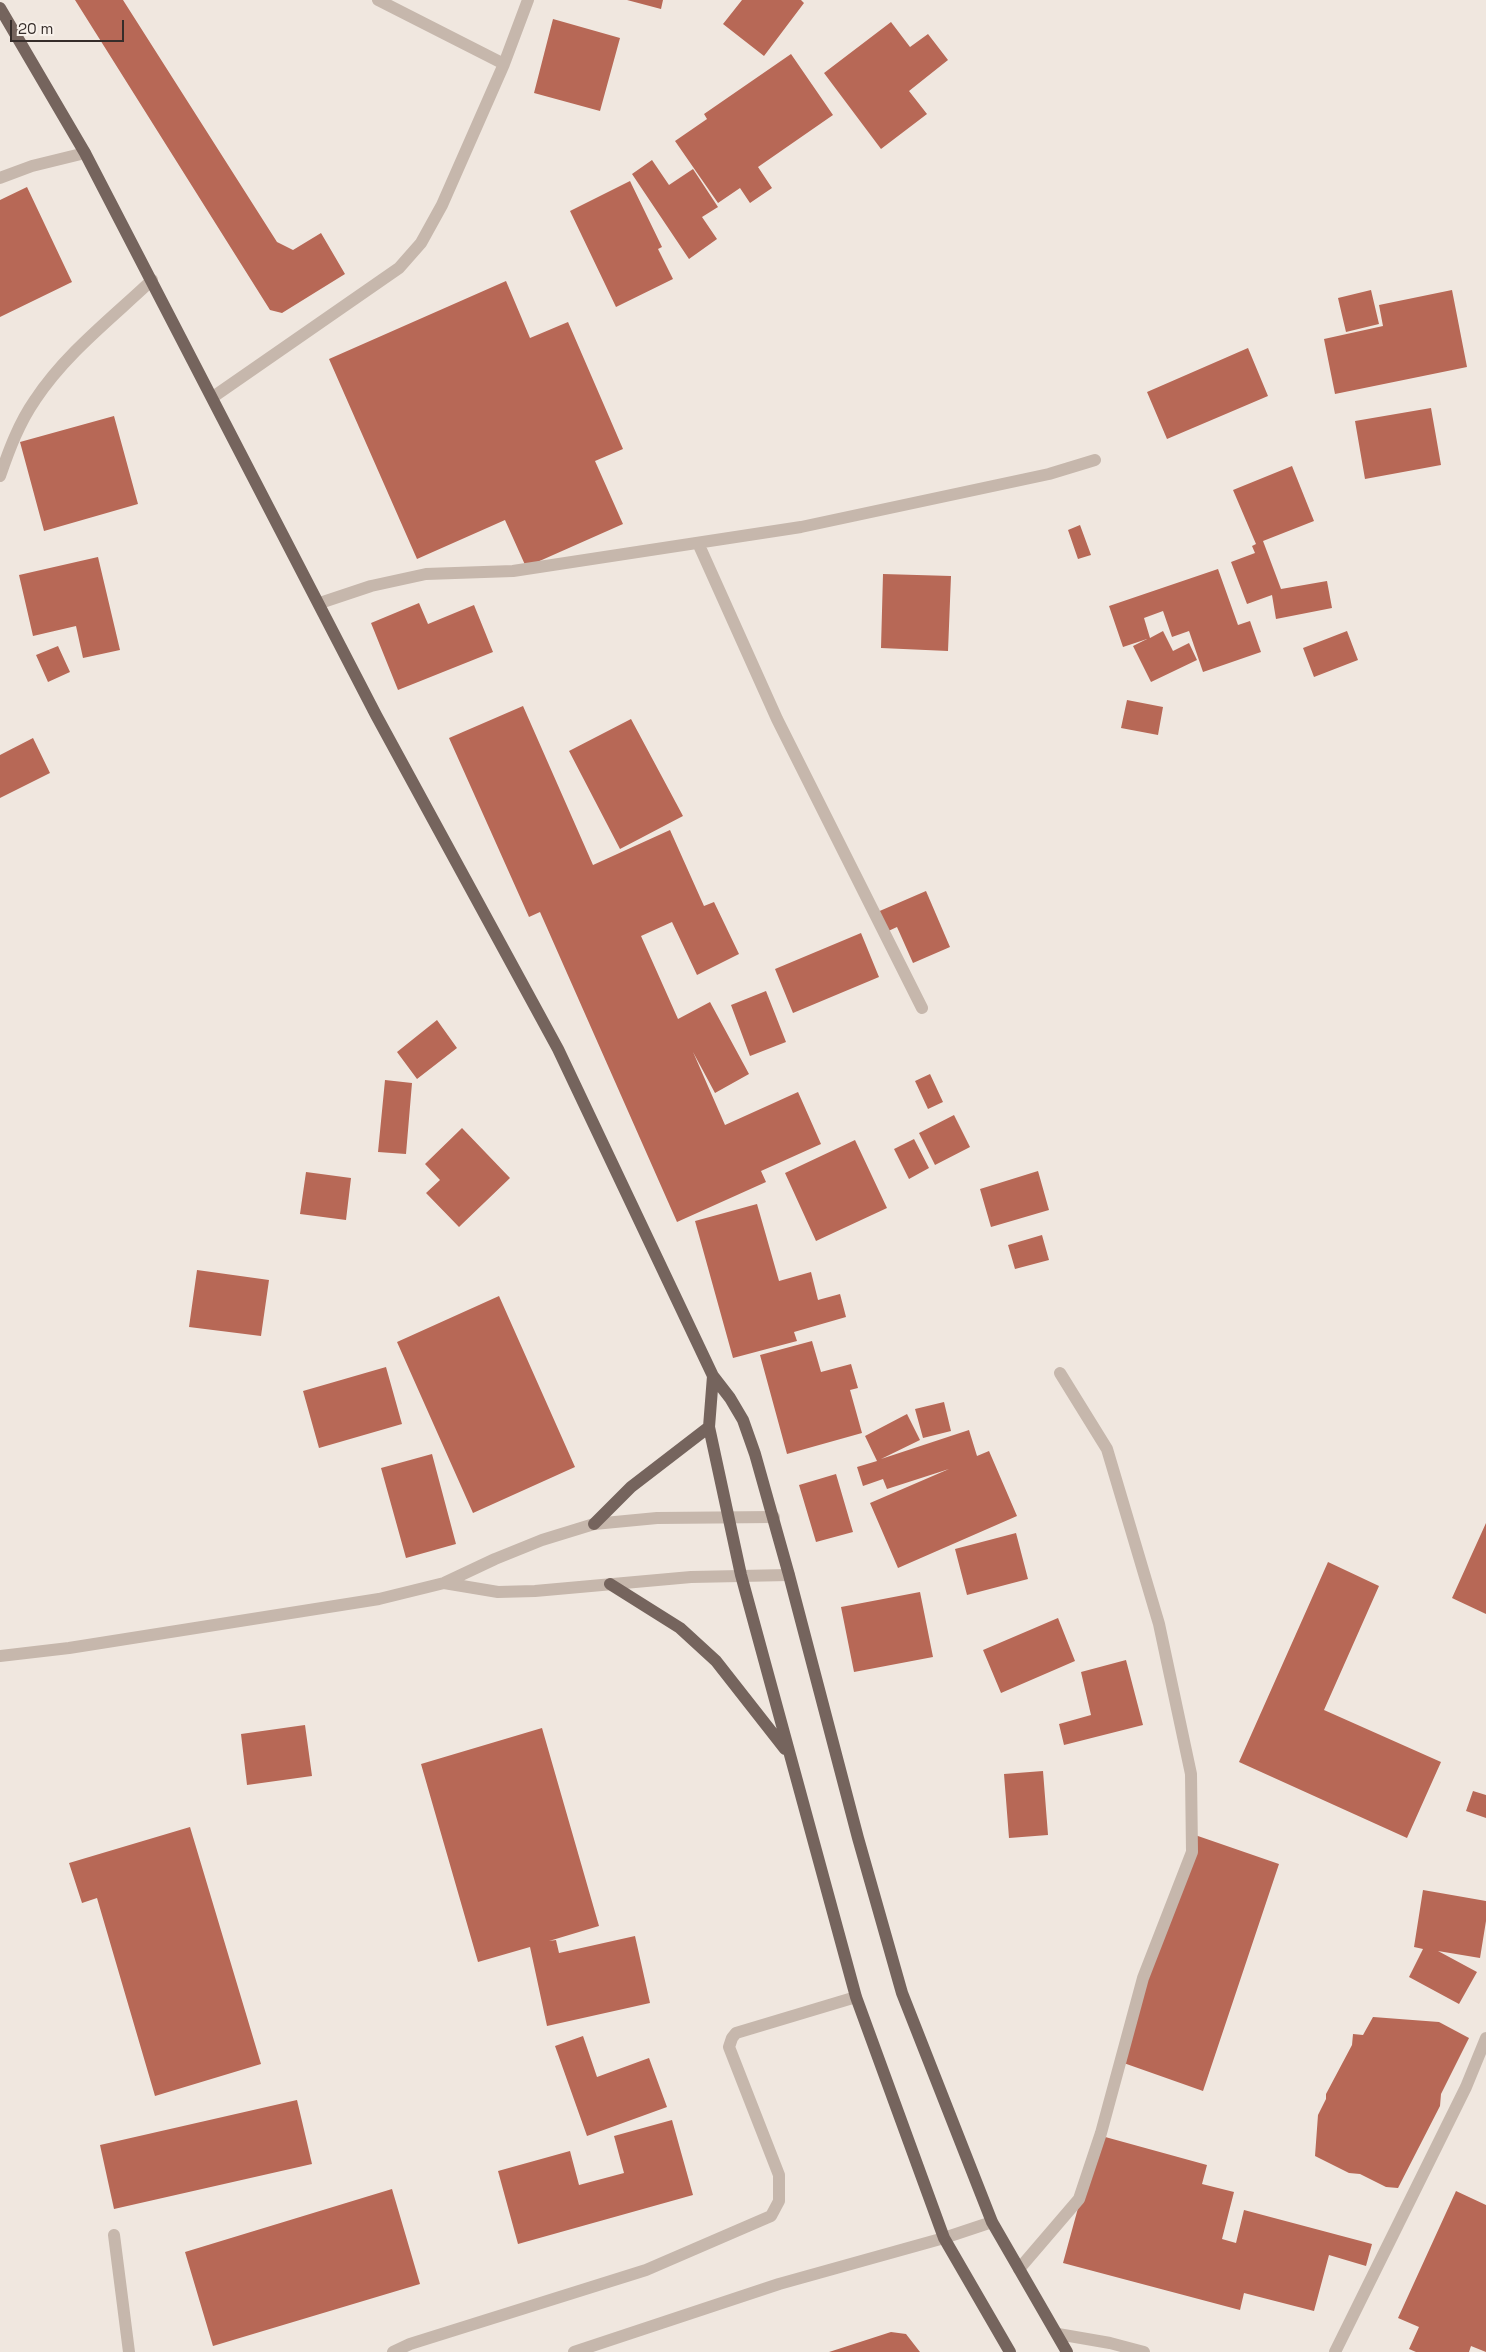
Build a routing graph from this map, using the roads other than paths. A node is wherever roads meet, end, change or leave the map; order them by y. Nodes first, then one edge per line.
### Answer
1 (378, 0) edge
2 (528, 0) edge
3 (0, 8) edge
4 (504, 64) junction
5 (85, 153) junction
6 (0, 178) edge
7 (152, 280) junction
8 (213, 397) junction
9 (1095, 460) dead end
10 (0, 476) edge
11 (698, 543) junction
12 (320, 603) junction
13 (922, 1008) dead end
14 (1060, 1373) dead end
15 (712, 1376) junction
16 (709, 1427) junction
17 (774, 1517) junction
18 (729, 1518) junction
19 (594, 1524) junction
20 (741, 1575) junction
21 (789, 1575) junction
22 (444, 1583) junction
23 (610, 1584) junction
24 (0, 1656) edge
25 (789, 1754) junction
26 (856, 1997) junction
27 (1486, 2038) edge
28 (992, 2222) junction
29 (114, 2235) dead end
30 (944, 2238) junction
31 (1019, 2269) junction
32 (1058, 2334) junction
33 (129, 2352) edge
34 (393, 2352) edge
35 (574, 2352) edge
36 (1010, 2352) edge
37 (1067, 2352) edge
38 (1144, 2352) edge
39 (1335, 2352) edge

1 - 4 street
2 - 4 street
3 - 5 main road
4 - 8 street
5 - 6 street
5 - 7 main road
7 - 8 main road
7 - 10 street
8 - 12 main road
9 - 11 street
11 - 12 street
11 - 13 street
12 - 15 main road
14 - 31 street
15 - 16 main road
15 - 17 main road
16 - 18 main road
16 - 19 main road
17 - 18 street
17 - 21 main road
18 - 19 street
18 - 20 main road
19 - 22 street
20 - 21 street
20 - 23 street
20 - 25 main road
21 - 28 main road
22 - 23 street
22 - 24 street
23 - 25 main road
25 - 26 main road
26 - 30 main road
26 - 34 street
27 - 39 street
28 - 30 street
28 - 31 main road
29 - 33 street
30 - 35 street
30 - 36 main road
31 - 32 main road
32 - 37 main road
32 - 38 street

